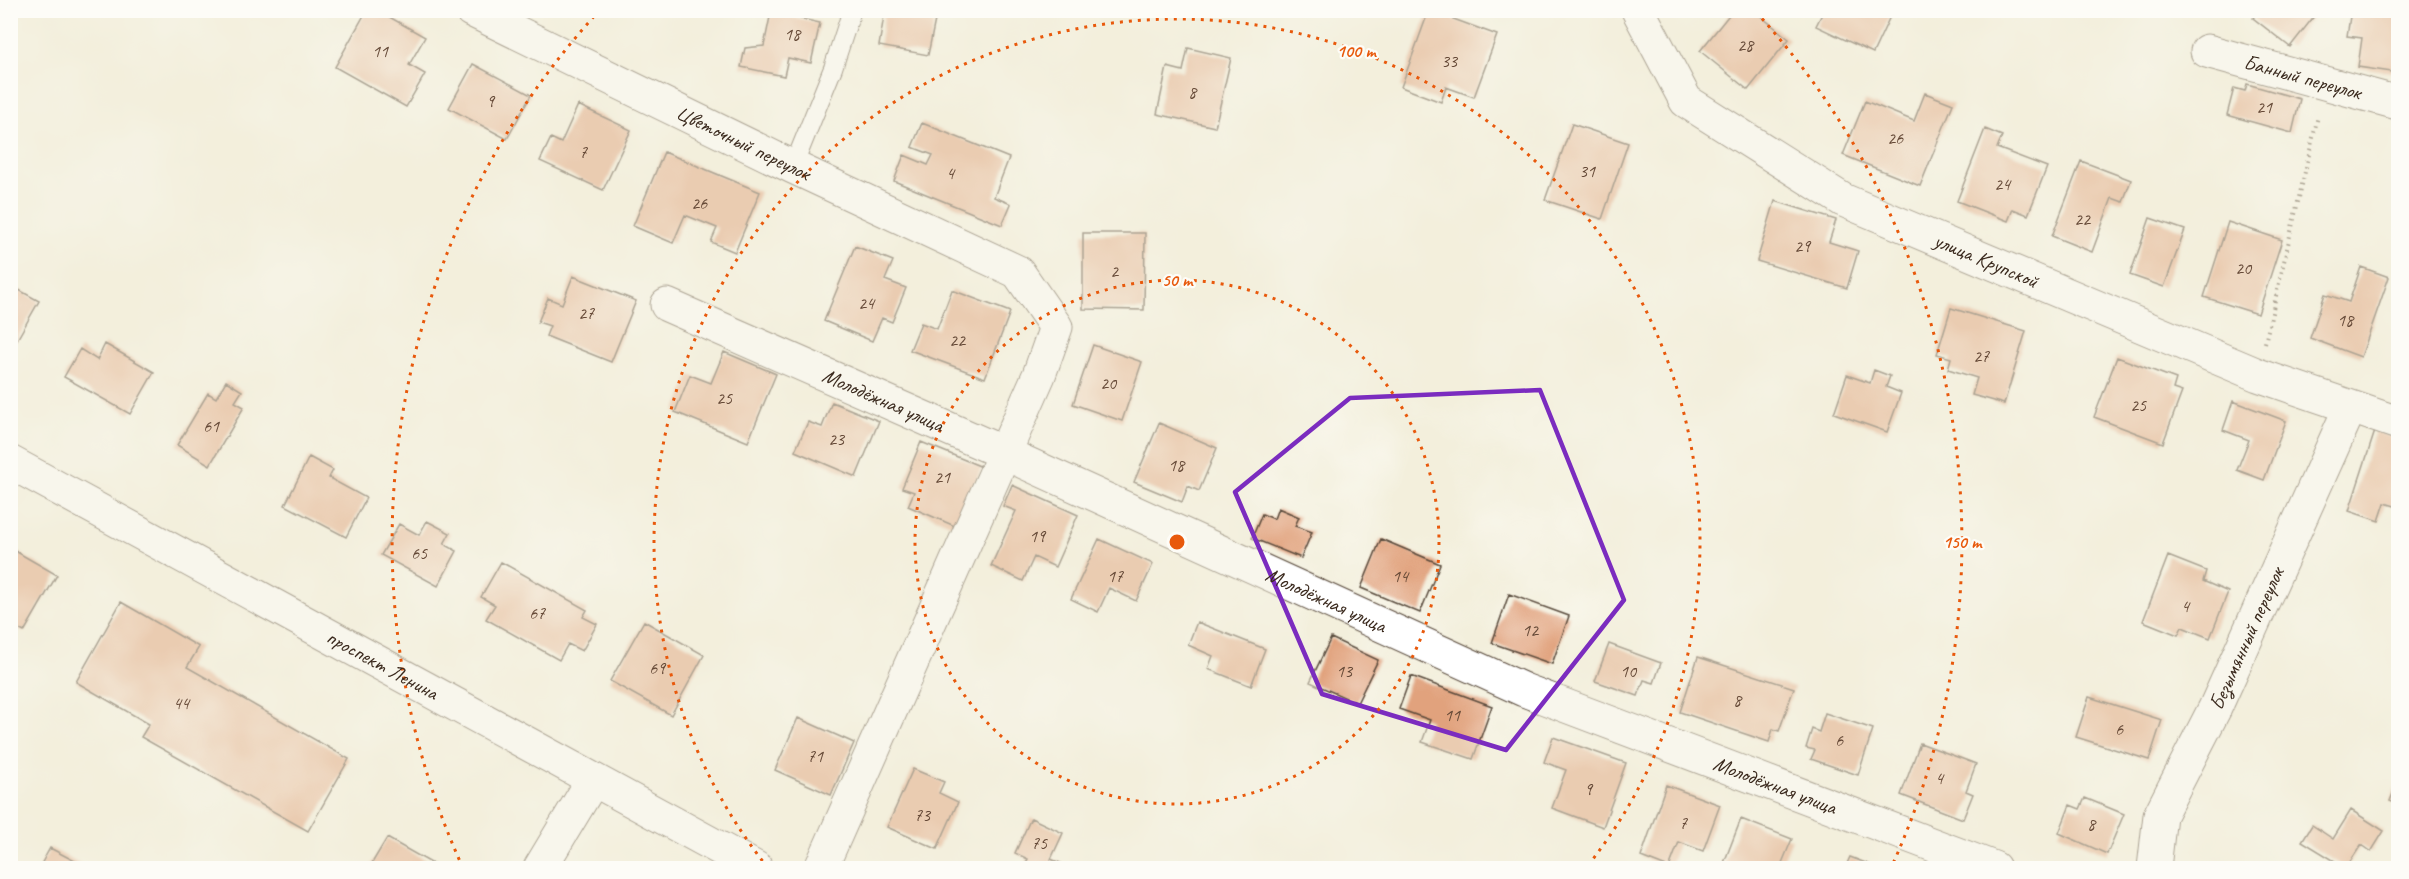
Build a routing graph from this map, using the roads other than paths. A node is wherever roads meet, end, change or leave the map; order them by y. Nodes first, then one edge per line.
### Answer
1 (471, 10) edge
2 (852, 10) edge
3 (1638, 10) edge
4 (2207, 51) dead end
5 (2398, 103) edge
6 (793, 167) junction
7 (667, 305) dead end
8 (2350, 408) junction
9 (2398, 423) edge
10 (1004, 453) junction
11 (10, 462) edge
12 (593, 780) junction
13 (540, 868) edge
14 (756, 868) edge
15 (821, 868) edge
16 (1994, 868) edge
17 (2154, 868) edge

1 - 6 street, Цветочный переулок
2 - 6 lane
3 - 8 street, улица Крупской
4 - 5 street, Банный переулок
6 - 10 street, Цветочный переулок
7 - 10 street, Молодёжная улица
8 - 9 street, улица Крупской
8 - 17 street, Безымянный переулок
10 - 15 street
10 - 16 street, Молодёжная улица
11 - 12 street, проспект Ленина
12 - 13 street
12 - 14 street, проспект Ленина

